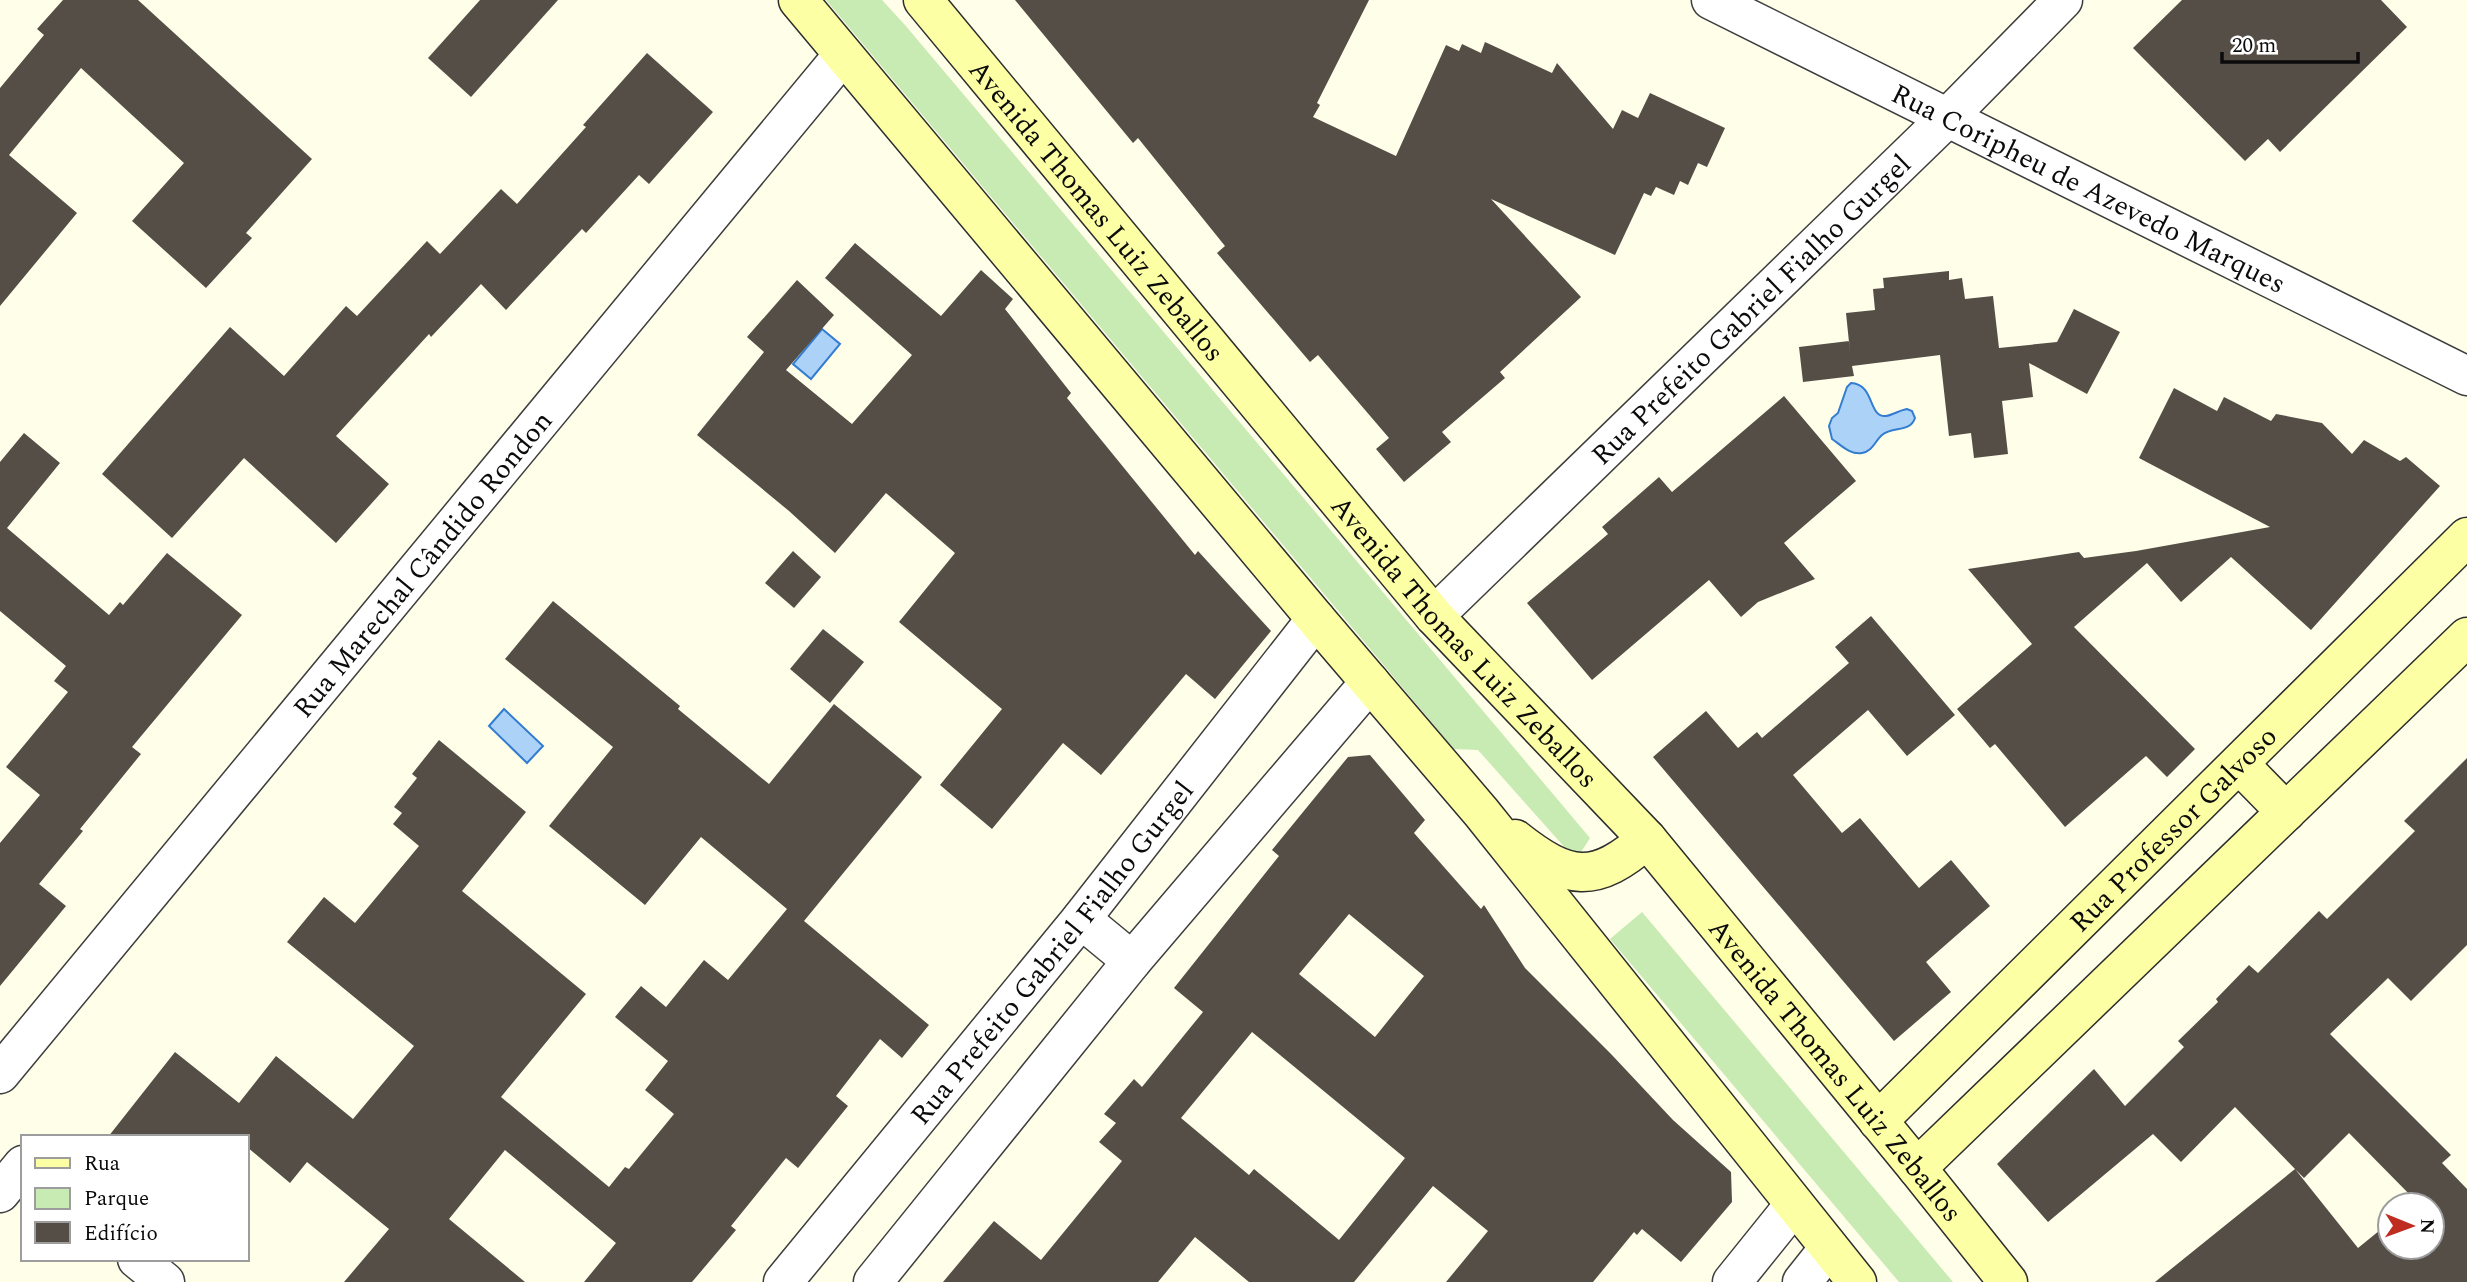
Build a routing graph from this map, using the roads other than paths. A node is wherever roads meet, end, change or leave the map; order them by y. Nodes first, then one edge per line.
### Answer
1 (798, 0) edge
2 (923, 0) edge
3 (1711, 0) edge
4 (2063, 0) edge
5 (843, 55) junction
6 (1946, 119) junction
7 (2467, 376) edge
8 (2467, 537) edge
9 (1434, 616) junction
10 (1316, 619) junction
11 (2467, 637) edge
12 (1370, 682) junction
13 (2239, 764) junction
14 (1481, 812) junction
15 (2286, 812) junction
16 (1647, 839) junction
17 (1081, 919) junction
18 (1132, 961) junction
19 (0, 1074) edge
20 (1878, 1121) junction
21 (0, 1147) edge
22 (21, 1163) edge
23 (21, 1167) edge
24 (1917, 1168) junction
25 (0, 1193) edge
26 (1794, 1205) junction
27 (1829, 1248) junction
28 (139, 1261) edge
29 (165, 1282) edge
30 (783, 1282) edge
31 (873, 1282) edge
32 (1732, 1282) edge
33 (1802, 1282) edge
34 (1857, 1282) edge
35 (2008, 1282) edge

1 - 5 main road
2 - 9 main road, Avenida Thomas Luiz Zeballos
3 - 6 street, Rua Coripheu de Azevedo Marques
4 - 6 street, Rua Prefeito Gabriel Fialho Gurgel
5 - 10 main road
5 - 19 street, Rua Marechal Cândido Rondon
6 - 7 street, Rua Coripheu de Azevedo Marques
6 - 9 street, Rua Prefeito Gabriel Fialho Gurgel
8 - 13 main road, Rua Professor Galvoso
9 - 16 main road, Avenida Thomas Luiz Zeballos
10 - 12 main road
10 - 17 street, Rua Prefeito Gabriel Fialho Gurgel
11 - 15 main road
12 - 14 main road
12 - 18 street
13 - 15 main road
13 - 20 main road, Rua Professor Galvoso
14 - 16 main road
14 - 26 main road
15 - 24 main road
16 - 20 main road, Avenida Thomas Luiz Zeballos
17 - 18 street
17 - 30 street, Rua Prefeito Gabriel Fialho Gurgel
18 - 31 street
20 - 24 main road, Avenida Thomas Luiz Zeballos
21 - 22 street
23 - 25 street
24 - 35 main road, Avenida Thomas Luiz Zeballos
26 - 27 main road
26 - 32 street
27 - 33 street
27 - 34 main road
28 - 29 street

